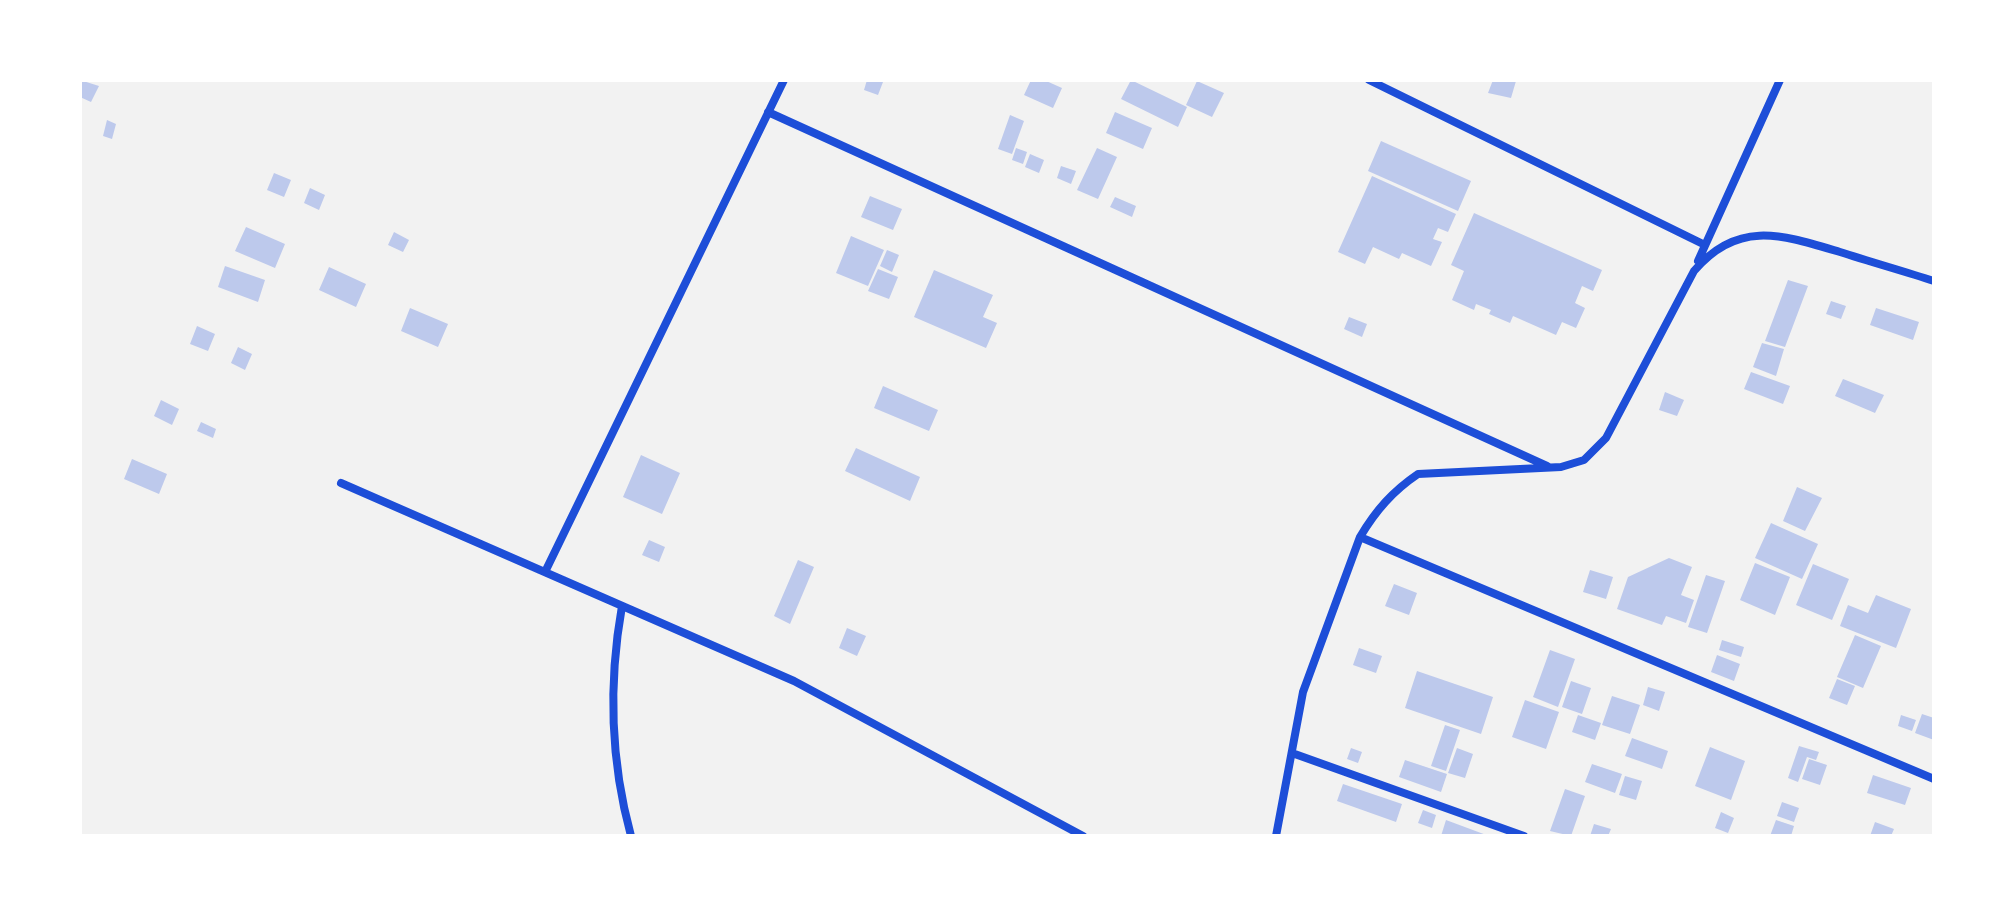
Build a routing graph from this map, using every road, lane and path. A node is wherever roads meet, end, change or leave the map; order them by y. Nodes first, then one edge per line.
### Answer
1 (784, 80) edge
2 (1369, 80) edge
3 (1780, 80) edge
4 (768, 112) junction
5 (1705, 245) junction
6 (1694, 271) junction
7 (1934, 281) edge
8 (1549, 467) junction
9 (341, 483) dead end
10 (1360, 537) junction
11 (545, 572) junction
12 (622, 606) junction
13 (1292, 753) junction
14 (1934, 779) edge
15 (631, 836) edge
16 (1083, 836) edge
17 (1276, 836) edge
18 (1524, 836) edge

1 - 4 street
2 - 5 street
3 - 5 street
4 - 8 street
4 - 11 street
5 - 6 street
6 - 7 street
6 - 8 street
8 - 10 street
9 - 11 street
10 - 13 street
10 - 14 street
11 - 12 street
12 - 15 street
12 - 16 street
13 - 17 street
13 - 18 street

